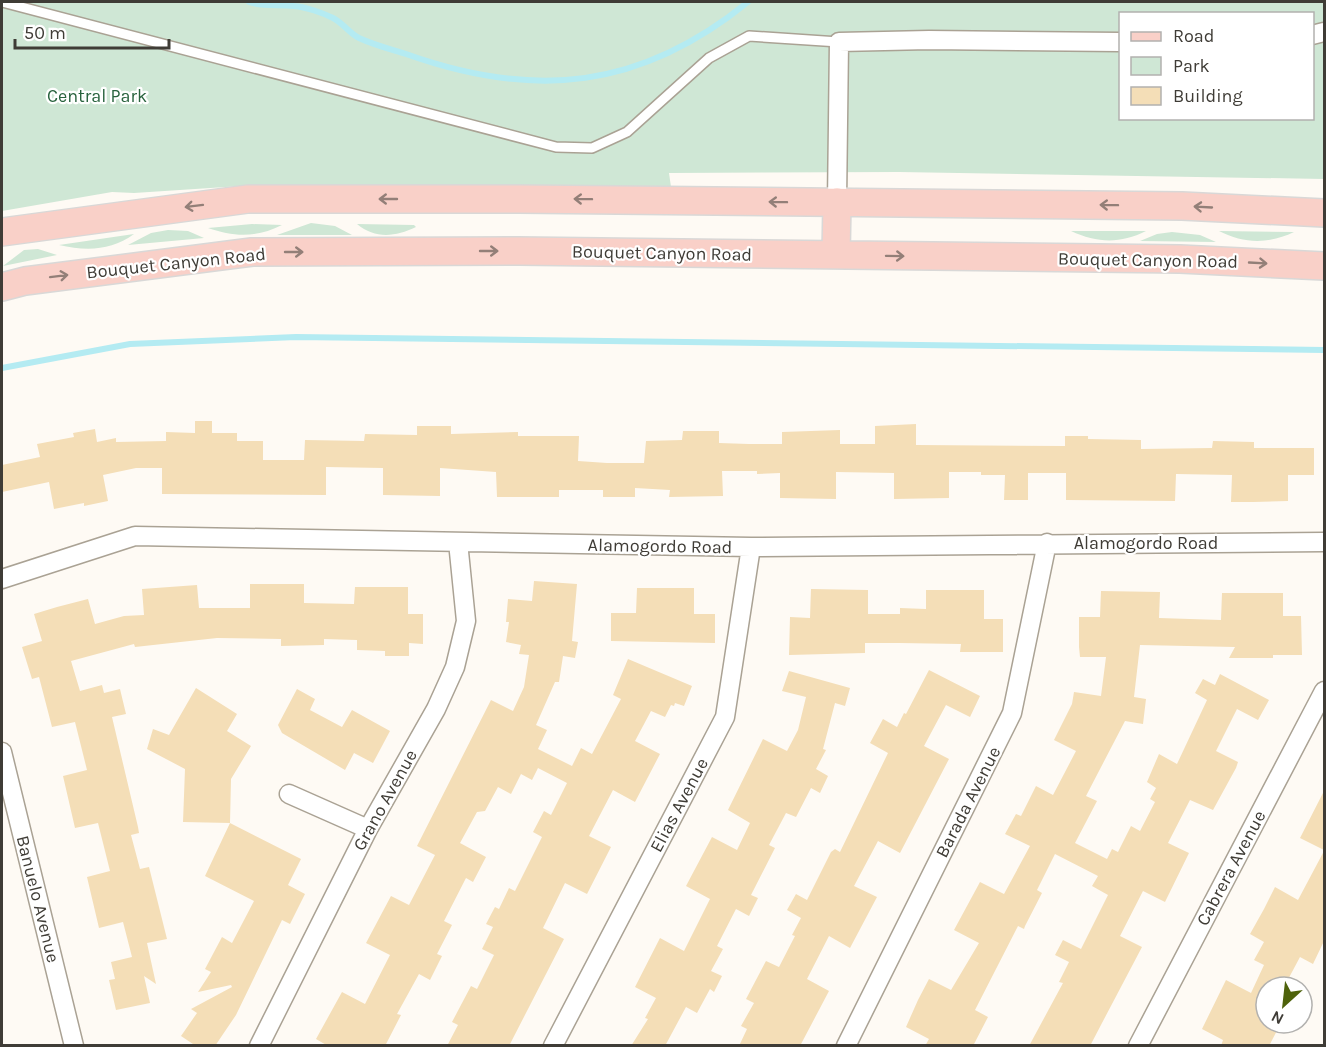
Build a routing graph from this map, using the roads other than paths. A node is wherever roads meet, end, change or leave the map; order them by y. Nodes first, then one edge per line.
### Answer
1 (2, 2) edge
2 (839, 42) junction
3 (1119, 42) edge
4 (837, 202) junction
5 (1324, 213) edge
6 (2, 232) edge
7 (836, 255) junction
8 (1324, 266) edge
9 (2, 287) edge
10 (458, 542) junction
11 (1324, 542) edge
12 (1047, 543) junction
13 (752, 548) junction
14 (2, 579) edge
15 (1324, 691) edge
16 (2, 752) edge
17 (289, 794) dead end
18 (368, 829) junction
19 (74, 1046) edge
20 (259, 1046) edge
21 (553, 1046) edge
22 (846, 1046) edge
23 (1138, 1046) edge

1 - 2 lane
2 - 3 street
2 - 4 street
5 -> 4 main road
4 -> 6 main road
4 - 7 main road
7 -> 8 main road, Bouquet Canyon Road
9 -> 7 main road, Bouquet Canyon Road
10 - 13 street, Alamogordo Road
10 - 14 street, Alamogordo Road
10 - 18 street, Grano Avenue
11 - 12 street, Alamogordo Road
12 - 13 street, Alamogordo Road
12 - 22 street, Barada Avenue
13 - 21 street, Elias Avenue
15 - 23 street, Cabrera Avenue
16 - 19 street, Banuelo Avenue
17 - 18 street
18 - 20 street, Grano Avenue

